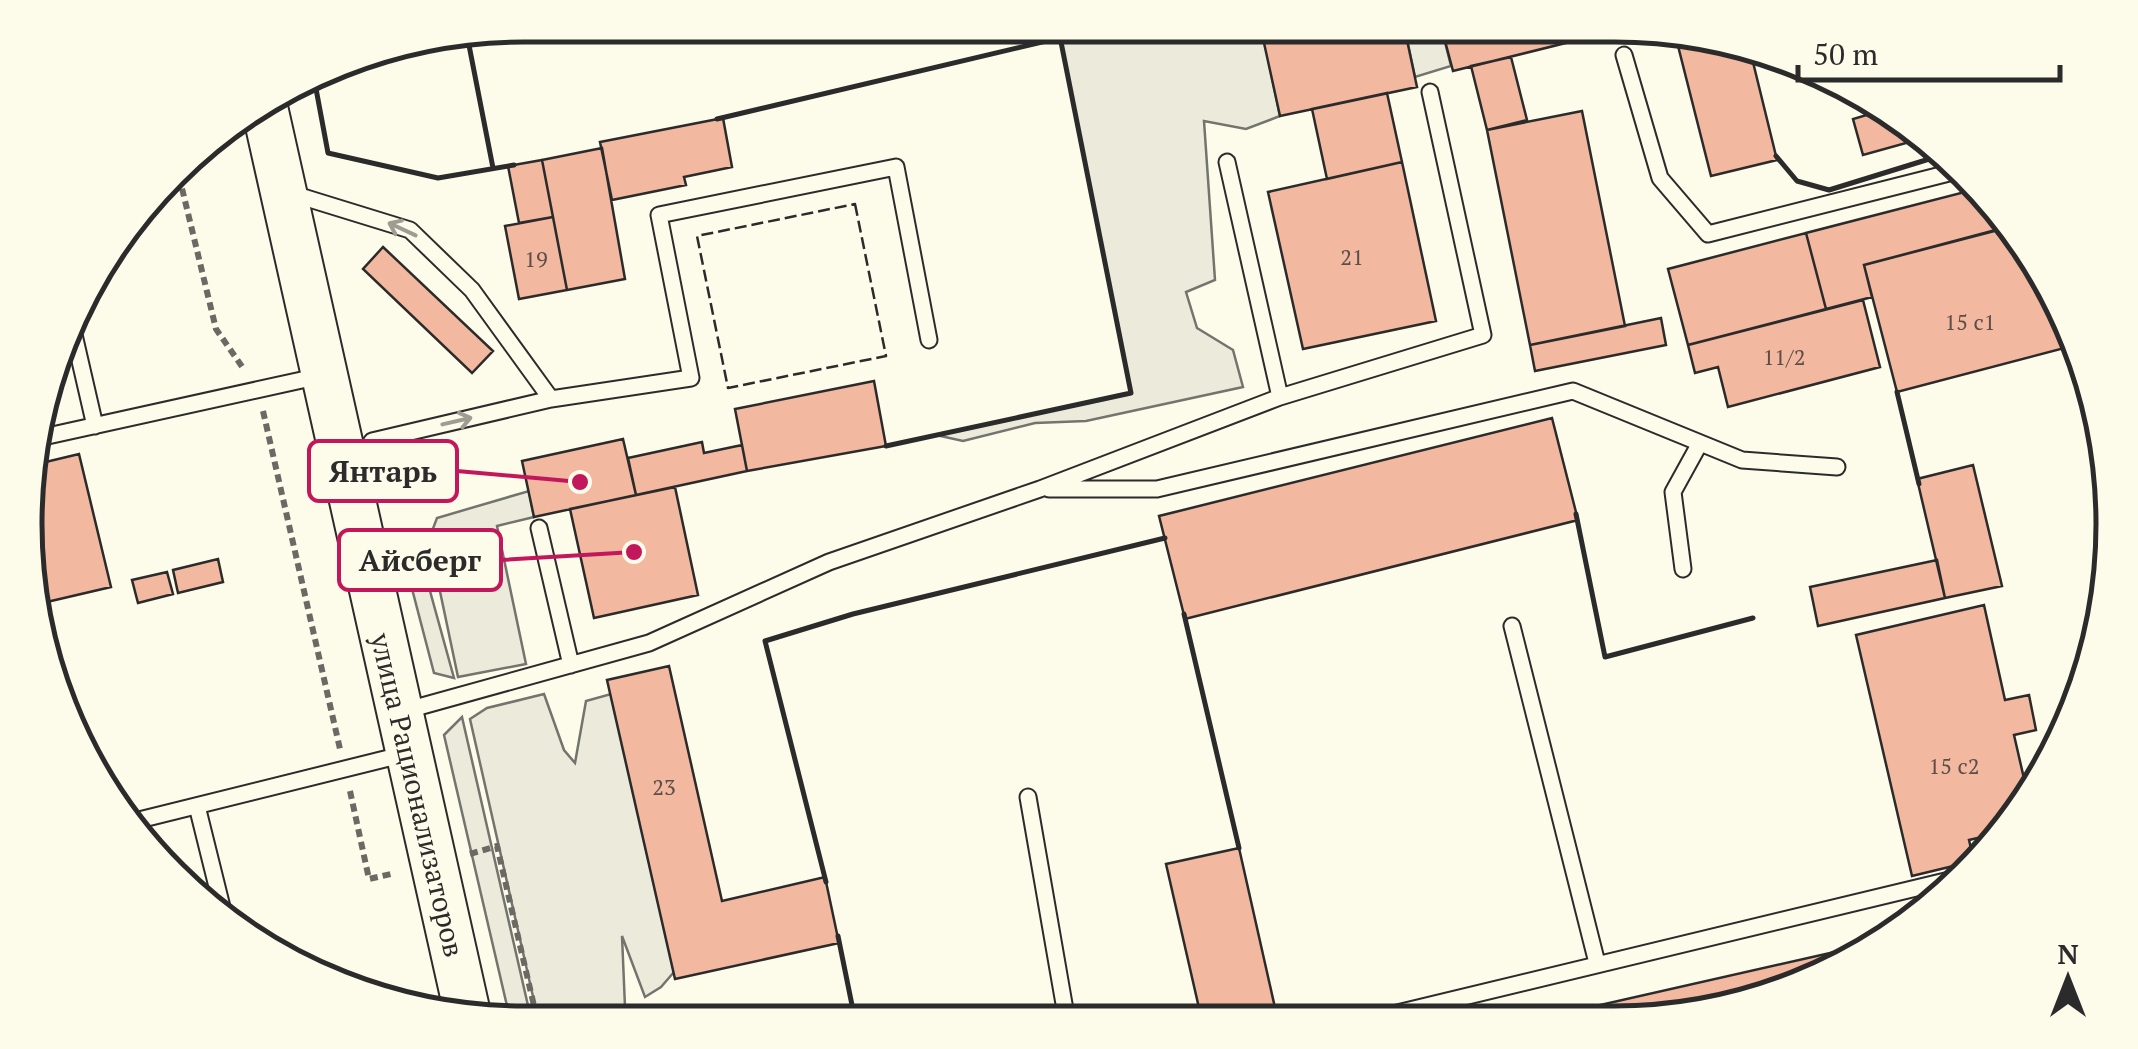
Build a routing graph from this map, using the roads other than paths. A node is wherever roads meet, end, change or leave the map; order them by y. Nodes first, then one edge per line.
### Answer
1 (1624, 54) dead end
2 (1430, 92) dead end
3 (267, 118) edge
4 (1227, 162) dead end
5 (1944, 175) edge
6 (284, 191) junction
7 (929, 340) dead end
8 (77, 346) edge
9 (324, 375) junction
10 (1280, 396) junction
11 (551, 399) junction
12 (95, 426) junction
13 (51, 435) edge
14 (1700, 442) junction
15 (1837, 467) dead end
16 (348, 479) junction
17 (1040, 489) junction
18 (539, 528) dead end
19 (1683, 569) dead end
20 (1512, 626) dead end
21 (570, 665) junction
22 (404, 733) junction
23 (1028, 797) dead end
24 (197, 806) junction
25 (143, 819) edge
26 (1933, 885) edge
27 (219, 897) edge
28 (1597, 963) junction
29 (465, 1002) edge
30 (1064, 1006) edge
31 (1424, 1006) edge

1 - 5 lane
2 - 10 lane
3 - 6 main road, улица Рационализаторов
4 - 10 lane
6 - 9 main road, улица Рационализаторов
11 -> 6 lane
7 - 11 lane
8 - 12 lane
9 - 12 lane
9 - 16 main road, улица Рационализаторов
10 - 17 lane
16 -> 11 lane
12 - 13 lane
14 - 15 lane
14 - 17 lane
14 - 19 lane
16 - 22 main road, улица Рационализаторов
17 - 21 lane
18 - 21 lane
20 - 28 lane
21 - 22 lane
22 - 24 lane
22 - 29 main road, улица Рационализаторов
23 - 30 lane
24 - 25 lane
24 - 27 lane
26 - 28 lane
28 - 31 lane

